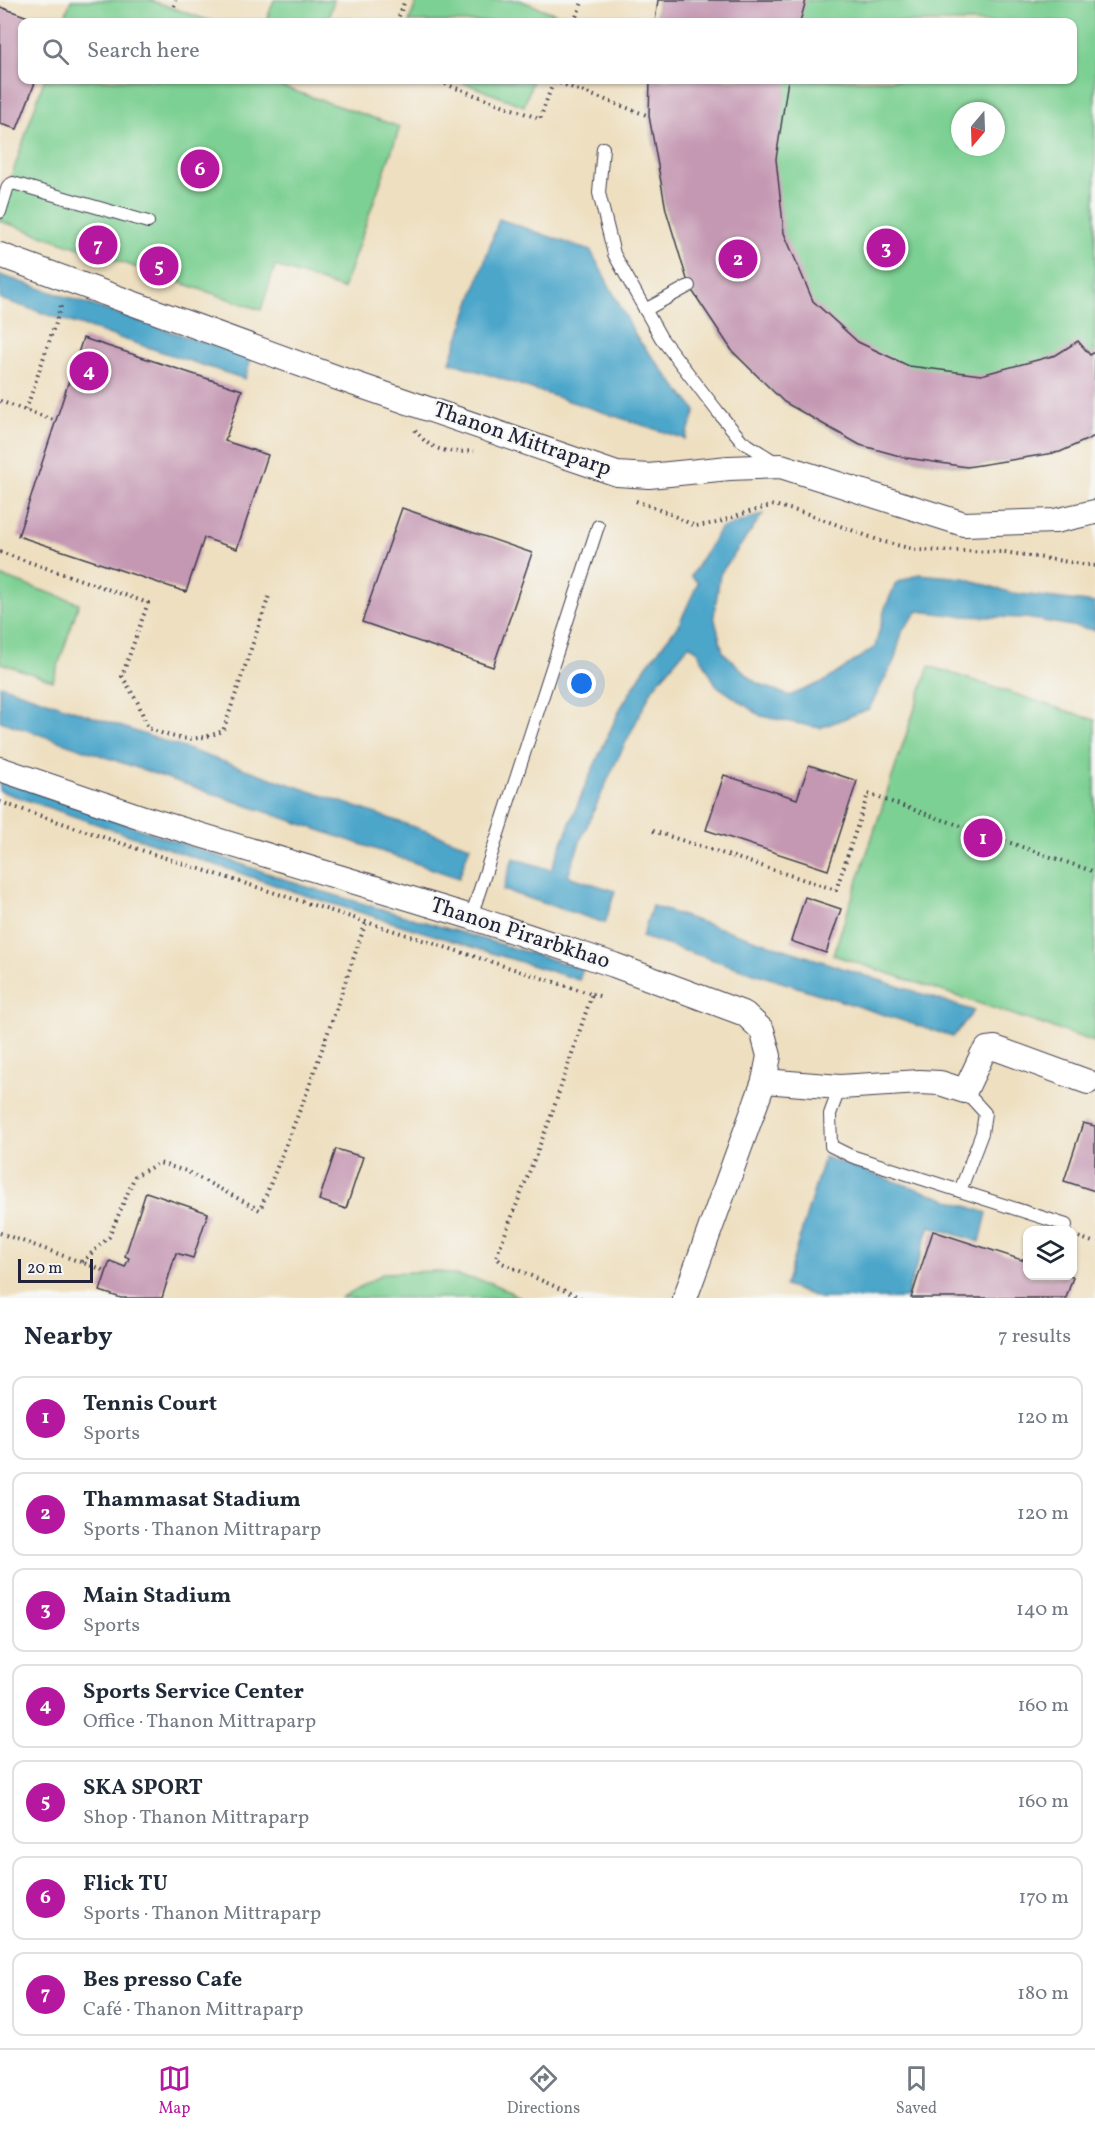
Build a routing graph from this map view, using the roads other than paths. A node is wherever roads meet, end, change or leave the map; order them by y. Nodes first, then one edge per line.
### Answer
1 (603, 148) dead end
2 (0, 212) edge
3 (148, 222) dead end
4 (0, 255) edge
5 (689, 286) dead end
6 (645, 310) junction
7 (781, 466) junction
8 (1095, 512) edge
9 (598, 526) dead end
10 (0, 769) edge
11 (471, 916) junction
12 (764, 1081) junction
13 (1088, 1082) dead end
14 (840, 1087) junction
15 (965, 1091) junction
16 (960, 1191) junction
17 (1066, 1226) edge
18 (685, 1298) edge

1 - 6 lane
2 - 3 lane
4 - 7 street, Thanon Mittraparp
5 - 6 lane
6 - 7 lane
7 - 8 street, Thanon Mittraparp
9 - 11 lane
10 - 11 street, Thanon Pirarbkhao
11 - 12 street, Thanon Pirarbkhao
12 - 14 street
12 - 18 street, Thanon Pirarbkhao
13 - 15 street
14 - 15 street
14 - 16 lane
15 - 16 lane
16 - 17 lane

